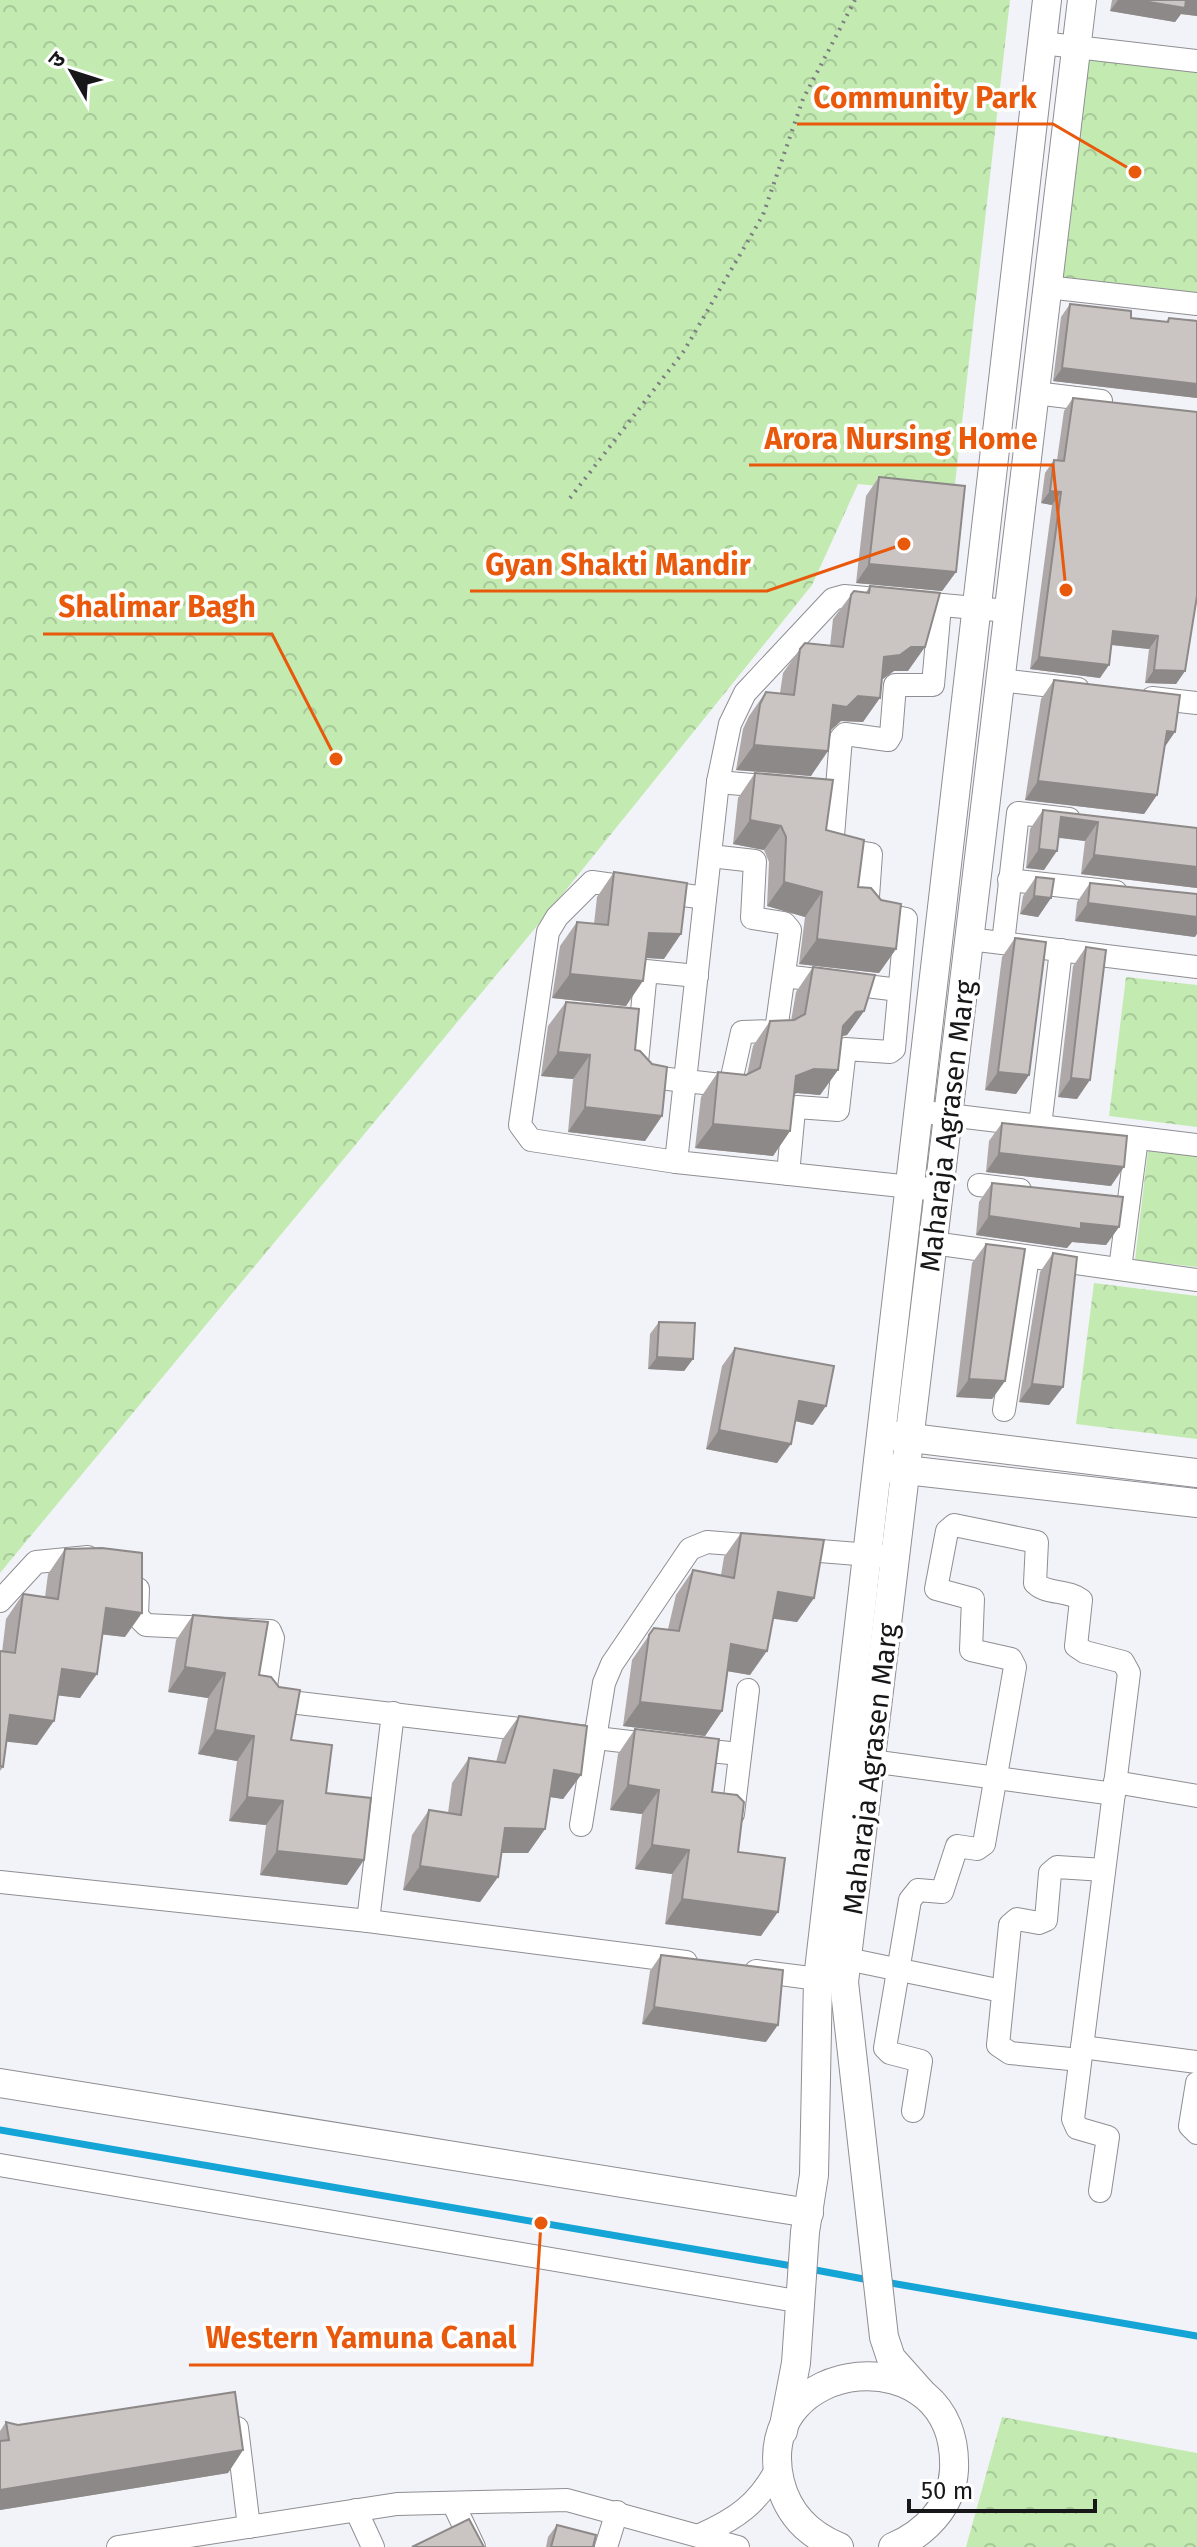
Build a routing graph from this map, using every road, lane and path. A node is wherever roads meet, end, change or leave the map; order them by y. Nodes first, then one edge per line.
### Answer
1 (855, 0) edge
2 (1047, 0) edge
3 (1082, 0) edge
4 (1042, 43) junction
5 (1076, 47) junction
6 (1197, 61) edge
7 (1047, 287) junction
8 (1197, 304) edge
9 (1035, 393) junction
10 (1122, 404) edge
11 (570, 498) dead end
12 (940, 606) junction
13 (976, 609) junction
14 (1008, 611) junction
15 (1000, 680) junction
16 (1102, 692) edge
17 (1134, 696) edge
18 (1197, 703) edge
19 (718, 782) junction
20 (792, 788) edge
21 (1092, 822) edge
22 (710, 856) junction
23 (1009, 880) junction
24 (1134, 894) edge
25 (705, 898) junction
26 (969, 939) junction
27 (1003, 943) junction
28 (1061, 950) junction
29 (1197, 967) edge
30 (697, 976) junction
31 (784, 976) junction
32 (899, 990) junction
33 (536, 1011) junction
34 (566, 1014) edge
35 (685, 1080) junction
36 (919, 1111) junction
37 (948, 1115) junction
38 (1040, 1126) junction
39 (1137, 1138) junction
40 (1197, 1145) edge
41 (676, 1162) junction
42 (788, 1174) junction
43 (979, 1185) dead end
44 (910, 1187) junction
45 (939, 1190) junction
46 (1039, 1192) edge
47 (933, 1243) junction
48 (1028, 1257) junction
49 (1120, 1269) junction
50 (1197, 1280) edge
51 (1004, 1410) dead end
52 (882, 1434) junction
53 (910, 1437) junction
54 (878, 1467) junction
55 (906, 1470) junction
56 (1197, 1473) edge
57 (1197, 1503) edge
58 (866, 1554) junction
59 (896, 1558) junction
60 (0, 1601) edge
61 (748, 1690) dead end
62 (393, 1713) junction
63 (595, 1738) junction
64 (740, 1754) junction
65 (871, 1761) junction
66 (995, 1778) junction
67 (1114, 1788) junction
68 (1197, 1796) edge
69 (733, 1814) edge
70 (581, 1825) dead end
71 (1104, 1870) junction
72 (0, 1882) edge
73 (368, 1921) junction
74 (847, 1959) junction
75 (706, 1964) edge
76 (737, 1968) edge
77 (898, 1969) junction
78 (818, 1979) junction
79 (1002, 1991) junction
80 (1081, 2053) junction
81 (1197, 2062) edge
82 (0, 2083) edge
83 (1197, 2083) edge
84 (913, 2111) dead end
85 (1197, 2133) edge
86 (0, 2165) edge
87 (1100, 2191) dead end
88 (807, 2222) junction
89 (802, 2302) junction
90 (923, 2394) junction
91 (234, 2409) edge
92 (783, 2431) junction
93 (777, 2468) junction
94 (946, 2502) junction
95 (453, 2503) junction
96 (356, 2510) junction
97 (617, 2512) junction
98 (249, 2527) junction
99 (700, 2535) junction
100 (179, 2542) edge
101 (824, 2545) edge
102 (118, 2547) edge
103 (373, 2547) edge
104 (474, 2547) edge
105 (606, 2547) edge
106 (738, 2547) edge
107 (893, 2547) edge
108 (937, 2547) edge

1 - 11 path
2 - 4 street, Maharaja Agrasen Marg
3 - 5 street, Maharaja Agrasen Marg
4 - 5 street
4 - 13 street, Maharaja Agrasen Marg
5 - 6 street
5 - 7 street, Maharaja Agrasen Marg
7 - 8 street
7 - 9 street, Maharaja Agrasen Marg
9 - 10 street
9 - 14 street, Maharaja Agrasen Marg
12 - 13 street
12 - 19 street
12 - 32 street
13 - 14 street
13 - 36 street, Maharaja Agrasen Marg
14 - 15 street, Maharaja Agrasen Marg
15 - 16 street
15 - 26 street, Maharaja Agrasen Marg
17 - 18 street
19 - 20 street
19 - 22 street
21 - 23 street
22 - 25 street
22 - 31 street
23 - 24 street
23 - 27 street
25 - 30 street
25 - 33 street
26 - 27 street
26 - 37 street, Maharaja Agrasen Marg
27 - 28 street
28 - 29 street
28 - 38 street
30 - 35 street
30 - 35 street
31 - 32 street
31 - 35 street
32 - 42 street
33 - 34 street
33 - 41 street
35 - 41 street
36 - 37 street
36 - 44 street, Maharaja Agrasen Marg
37 - 38 street
37 - 45 street, Maharaja Agrasen Marg
38 - 39 street
39 - 40 street
39 - 49 street
41 - 42 street
42 - 44 street
43 - 46 street
44 - 45 street
44 - 52 street, Maharaja Agrasen Marg
45 - 47 street, Maharaja Agrasen Marg
47 - 48 street
47 - 53 street, Maharaja Agrasen Marg
48 - 49 street
48 - 51 street
49 - 50 street
52 - 53 street
52 - 54 street, Maharaja Agrasen Marg
53 - 55 street, Maharaja Agrasen Marg
53 - 56 street
54 - 55 street
54 - 58 street, Maharaja Agrasen Marg
55 - 57 street
55 - 59 street, Maharaja Agrasen Marg
58 - 59 street
58 - 63 street
58 - 78 street, Maharaja Agrasen Marg
59 - 65 street, Maharaja Agrasen Marg
60 - 62 street
61 - 64 street
62 - 63 street
62 - 73 street
63 - 64 street
63 - 70 street
64 - 69 street
65 - 66 street
65 - 74 street, Maharaja Agrasen Marg
66 - 67 street
66 - 67 street
66 - 77 street
67 - 68 street
67 - 71 street
71 - 79 street
71 - 80 street
72 - 73 street
73 - 75 street
74 - 77 street
74 - 90 street, Maharaja Agrasen Marg
76 - 78 street
77 - 79 street
77 - 84 street
78 - 88 street, Maharaja Agrasen Marg
79 - 80 street
80 - 81 street
80 - 87 street
82 - 88 street
83 - 85 street
86 - 89 street
88 - 89 street, Maharaja Agrasen Marg
89 - 92 street, Maharaja Agrasen Marg
90 - 92 street
90 - 94 street, Maharaja Agrasen Marg
91 - 98 street
92 - 93 street, Maharaja Agrasen Marg
93 - 99 street
93 - 101 street
94 - 107 street
94 - 108 street
95 - 96 street
95 - 97 street
95 - 104 street
96 - 98 street
96 - 103 street
97 - 99 street
97 - 105 street
98 - 100 street
99 - 106 street
100 - 102 street

